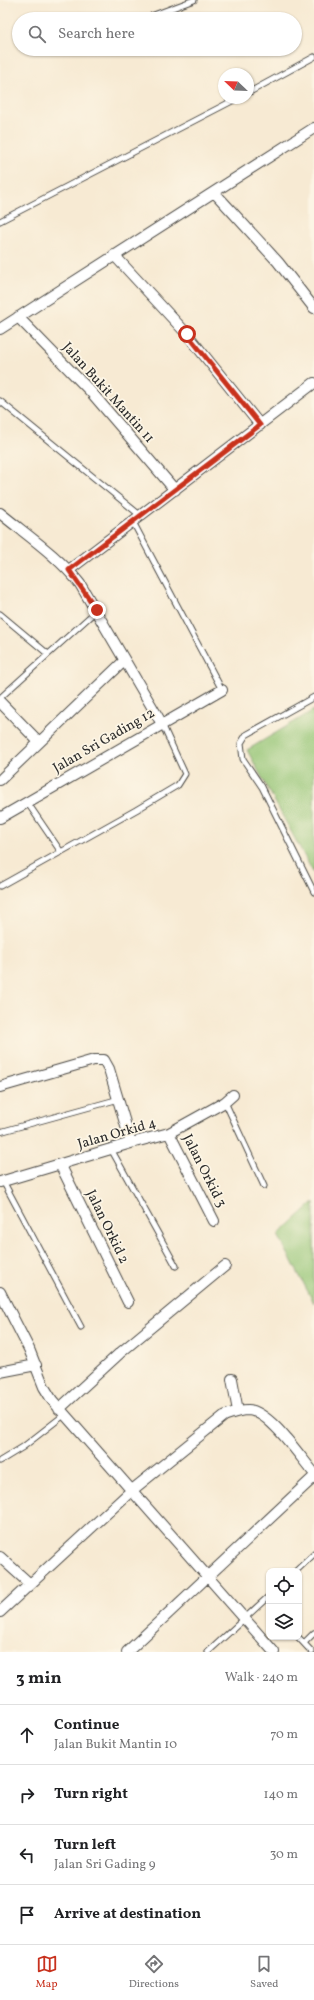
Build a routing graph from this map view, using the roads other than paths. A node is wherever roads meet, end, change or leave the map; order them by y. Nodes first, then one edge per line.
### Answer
1 (194, 0) edge
2 (162, 12) edge
3 (314, 58) edge
4 (254, 90) edge
5 (226, 104) edge
6 (310, 130) edge
7 (314, 141) edge
8 (214, 192) junction
9 (0, 221) edge
10 (114, 255) junction
11 (314, 308) edge
12 (18, 317) junction
13 (0, 329) edge
14 (314, 383) edge
15 (0, 401) edge
16 (260, 425) junction
17 (175, 490) junction
18 (0, 513) edge
19 (137, 519) junction
20 (69, 570) junction
21 (97, 610) junction
22 (0, 614) edge
23 (48, 654) junction
24 (124, 661) junction
25 (222, 690) joint
26 (314, 697) edge
27 (0, 698) edge
28 (0, 702) edge
29 (162, 724) junction
30 (39, 742) junction
31 (0, 780) edge
32 (27, 802) junction
33 (0, 818) edge
34 (61, 852) junction
35 (0, 886) edge
36 (314, 892) edge
37 (0, 1087) edge
38 (233, 1095) dead end
39 (119, 1099) junction
40 (225, 1102) junction
41 (0, 1132) edge
42 (169, 1133) junction
43 (131, 1143) junction
44 (111, 1149) junction
45 (60, 1164) junction
46 (1, 1182) edge
47 (264, 1186) dead end
48 (214, 1221) dead end
49 (176, 1266) dead end
50 (225, 1266) dead end
51 (0, 1292) edge
52 (128, 1302) dead end
53 (81, 1327) dead end
54 (36, 1365) junction
55 (0, 1372) edge
56 (232, 1379) dead end
57 (238, 1411) junction
58 (62, 1412) junction
59 (0, 1461) edge
60 (314, 1474) edge
61 (314, 1477) edge
62 (131, 1491) junction
63 (314, 1554) edge
64 (0, 1557) edge
65 (299, 1568) edge
66 (206, 1576) junction
67 (30, 1584) junction
68 (266, 1599) edge
69 (0, 1612) edge
70 (244, 1618) junction
71 (314, 1633) edge
72 (301, 1640) edge
73 (304, 1643) junction
74 (127, 1652) edge
75 (208, 1652) edge
76 (274, 1652) edge
77 (312, 1652) edge

1 - 2 lane
3 - 4 lane
5 - 9 lane
6 - 7 street
6 - 8 street
8 - 10 street
8 - 11 street
10 - 12 street
10 - 16 street
12 - 13 street
12 - 17 street, Jalan Bukit Mantin 11
14 - 16 street
15 - 19 lane
16 - 17 street
17 - 19 street
18 - 20 street
19 - 20 street
19 - 25 lane
20 - 21 street
21 - 23 lane
21 - 24 street
22 - 23 lane
23 - 27 lane
24 - 29 street
24 - 30 street
25 - 29 street, Jalan Sri Gading 12
26 - 36 lane
28 - 30 street
29 - 32 street, Jalan Sri Gading 12
29 - 34 lane
30 - 31 street
32 - 33 street, Jalan Sri Gading 12
32 - 34 lane
34 - 35 lane
37 - 39 street
38 - 40 street, Jalan Orkid 4
39 - 41 lane
39 - 43 street
40 - 42 street, Jalan Orkid 4
40 - 47 lane
42 - 43 street, Jalan Orkid 4
42 - 48 street, Jalan Orkid 3
43 - 44 street, Jalan Orkid 4
44 - 45 street, Jalan Orkid 4
44 - 49 lane
45 - 46 street, Jalan Orkid 4
45 - 52 street, Jalan Orkid 2
46 - 53 lane
50 - 58 street
51 - 54 street
54 - 55 street
54 - 58 street
56 - 57 street
57 - 60 street
57 - 62 street
58 - 59 lane
58 - 62 street
61 - 66 street
62 - 66 street
62 - 67 street
63 - 65 lane
64 - 67 street
66 - 70 street
66 - 74 street
67 - 69 street
68 - 70 lane
70 - 75 lane
70 - 76 street
71 - 73 lane
72 - 73 lane
73 - 77 lane

